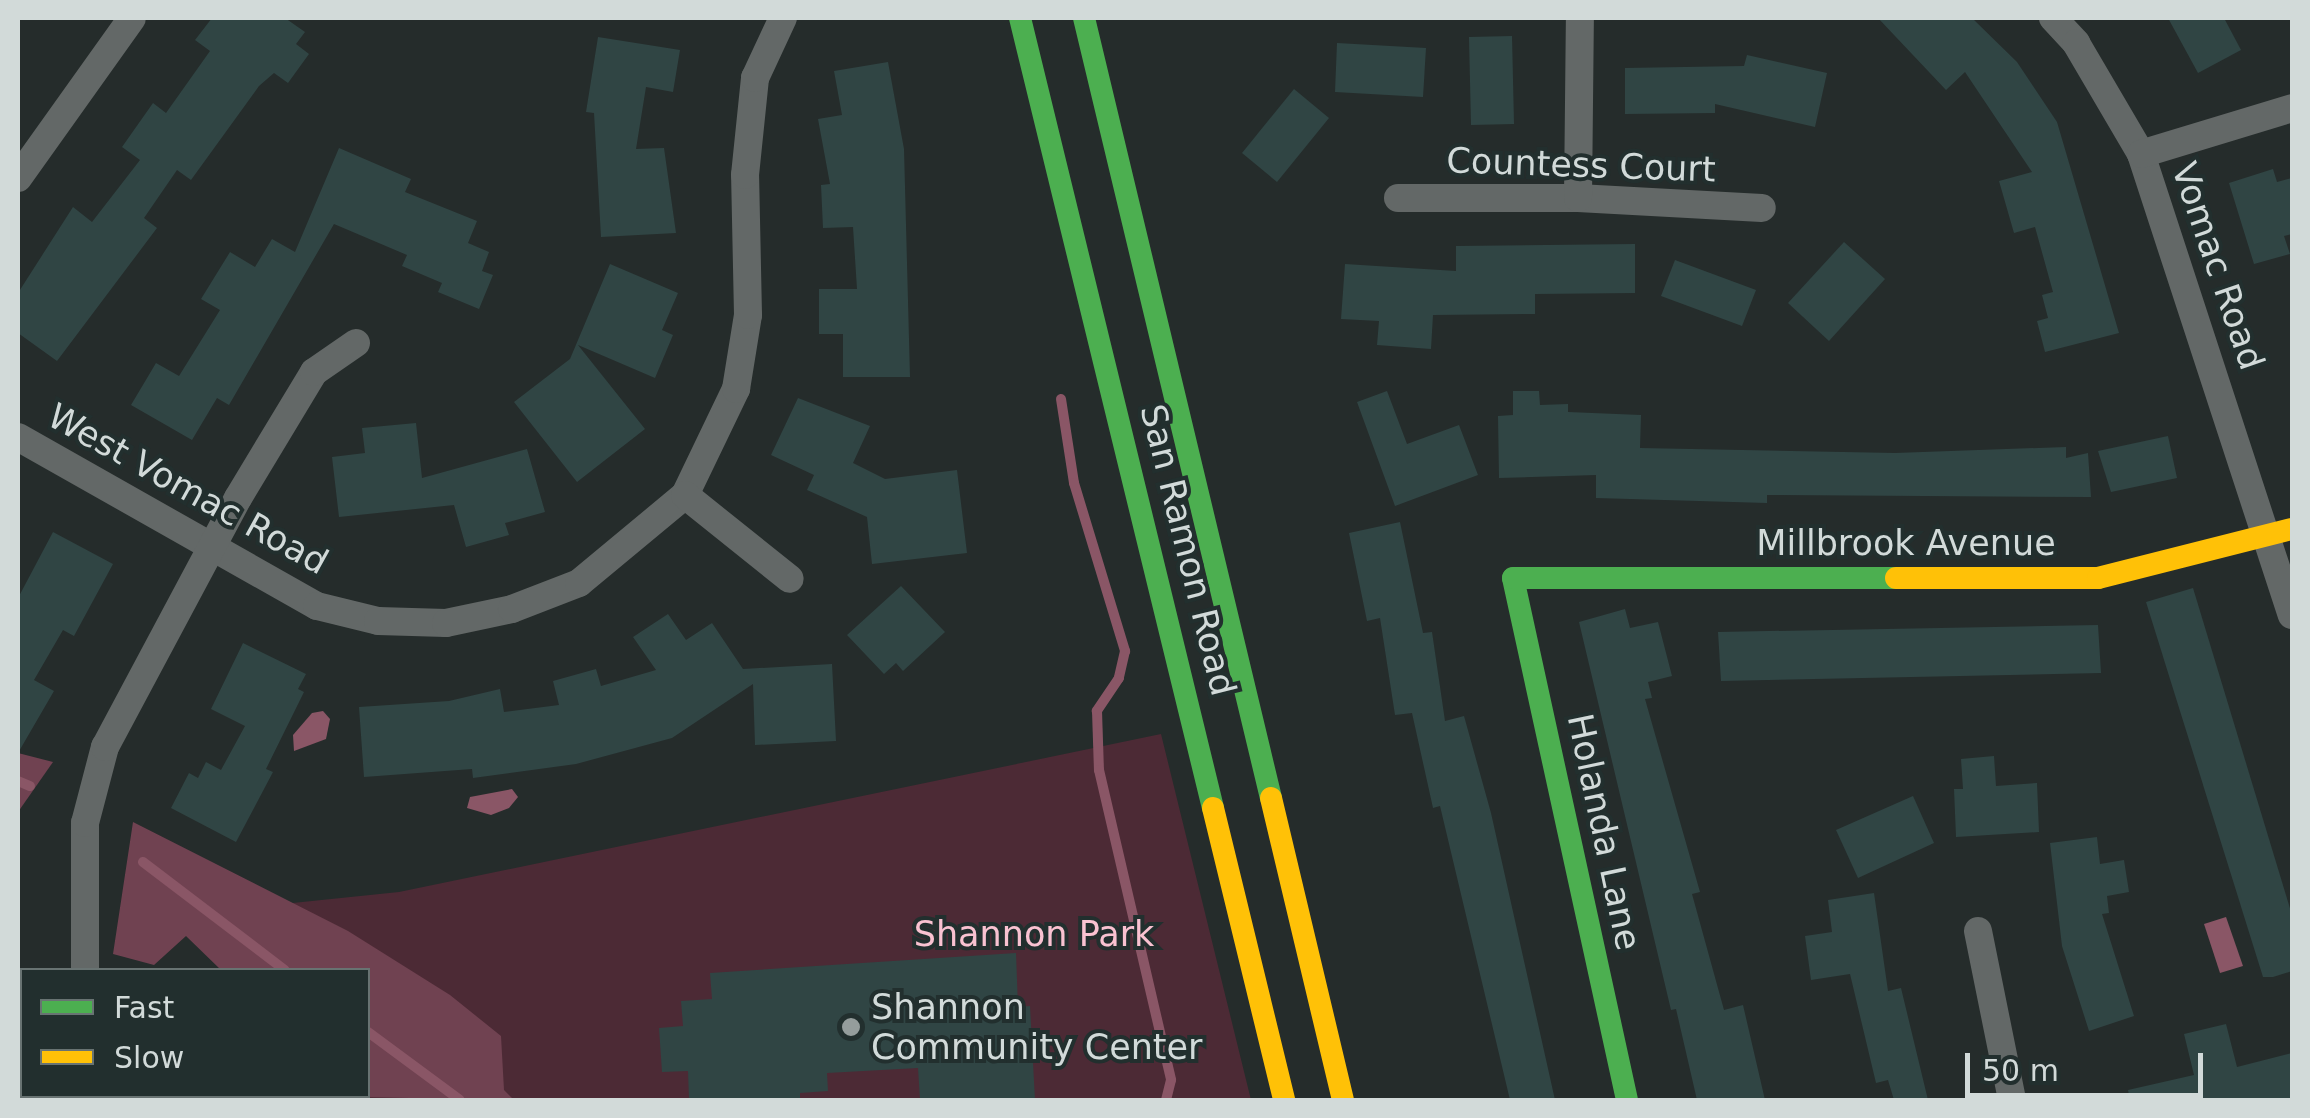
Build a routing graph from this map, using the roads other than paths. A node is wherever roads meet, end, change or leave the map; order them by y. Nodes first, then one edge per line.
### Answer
1 (132, 18) edge
2 (784, 18) edge
3 (1020, 18) edge
4 (1084, 18) edge
5 (1580, 18) edge
6 (2053, 18) edge
7 (2292, 108) edge
8 (2141, 154) junction
9 (18, 178) edge
10 (1398, 198) dead end
11 (1578, 198) junction
12 (1762, 208) dead end
13 (356, 343) dead end
14 (18, 437) edge
15 (685, 495) junction
16 (2281, 532) edge
17 (210, 548) junction
18 (1513, 578) joint
19 (790, 579) dead end
20 (2292, 615) edge
21 (1978, 931) dead end
22 (85, 968) edge
23 (1284, 1100) edge
24 (1343, 1100) edge
25 (1627, 1100) edge
26 (2012, 1100) edge

1 - 9 street
2 - 15 street, West Vomac Road
3 - 23 main road, San Ramon Road
4 - 24 main road, San Ramon Road
5 - 11 street
6 - 8 street, Vomac Road
7 - 8 street
8 - 16 street, Vomac Road
10 - 11 street, Countess Court
11 - 12 street, Countess Court
13 - 17 street
14 - 17 street, West Vomac Road
15 - 17 street, West Vomac Road
15 - 19 street
16 - 18 main road, Millbrook Avenue
16 - 20 street, Vomac Road
17 - 22 street
18 - 25 main road, Holanda Lane
21 - 26 street

